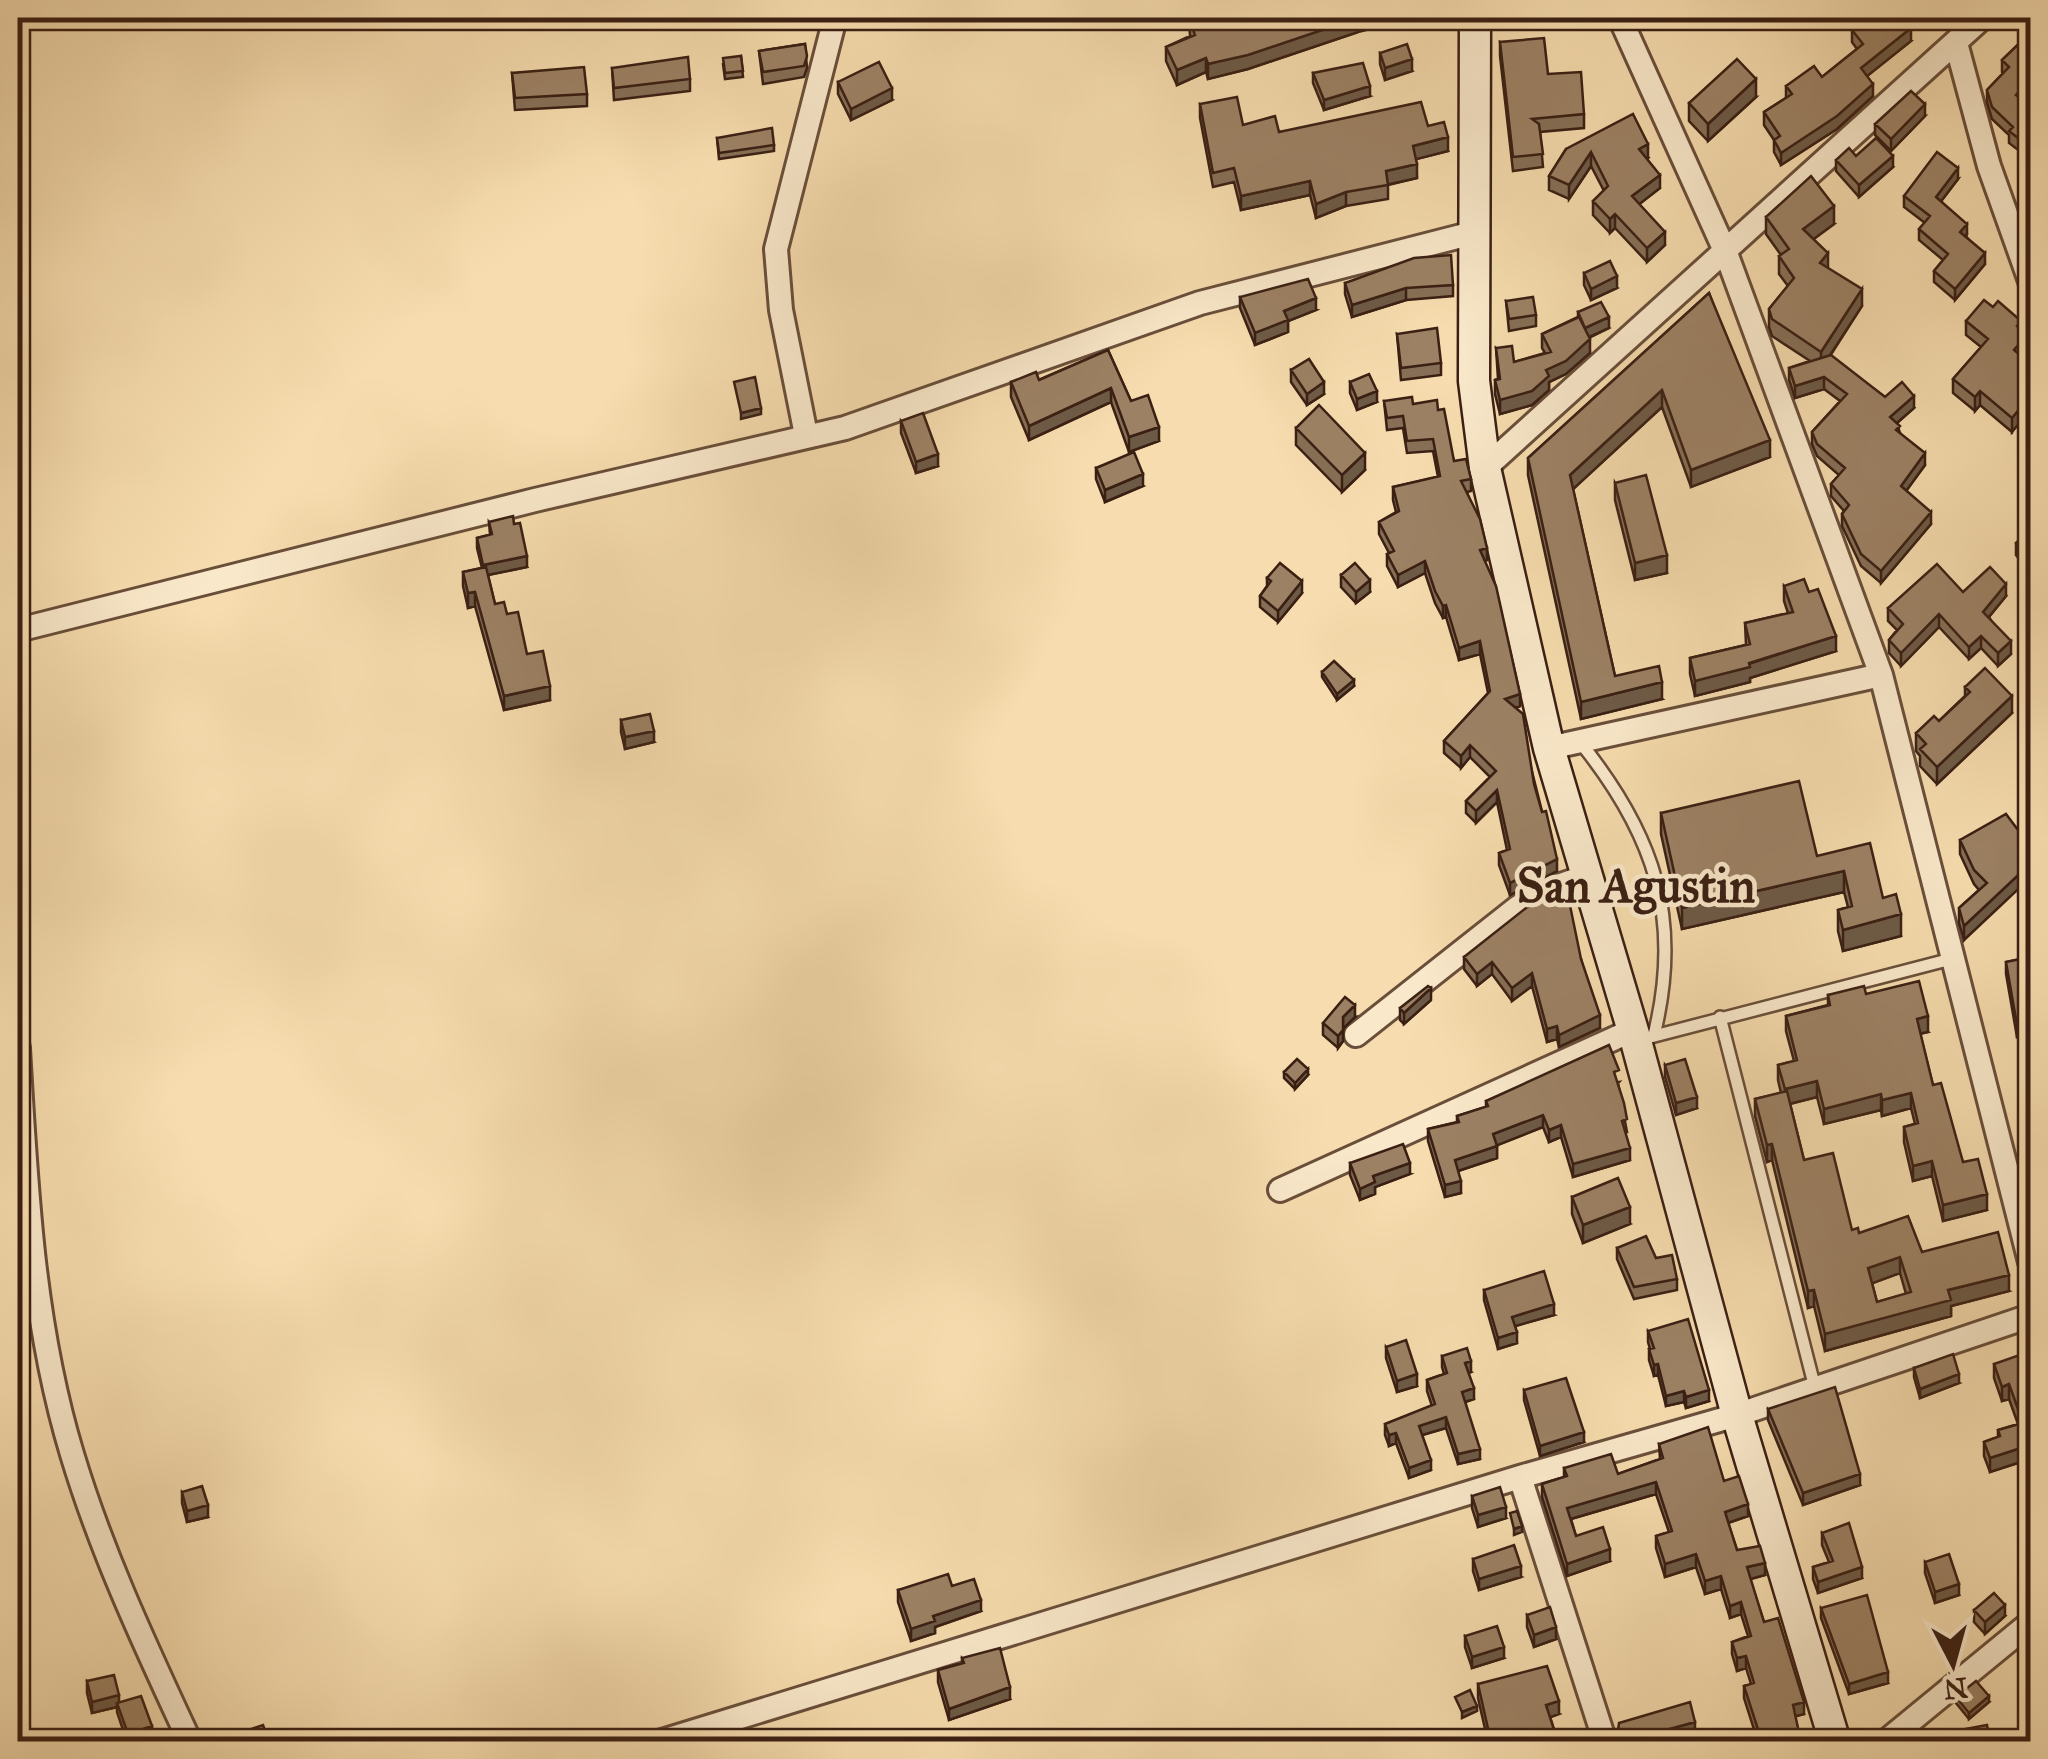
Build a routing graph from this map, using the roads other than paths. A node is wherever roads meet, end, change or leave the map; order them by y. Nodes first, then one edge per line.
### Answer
1 (836, 18) edge
2 (1475, 18) edge
3 (1620, 18) edge
4 (1980, 18) edge
5 (1956, 44) junction
6 (1473, 233) junction
7 (1726, 253) junction
8 (2030, 280) edge
9 (806, 435) junction
10 (1485, 468) junction
11 (18, 630) edge
12 (1881, 674) junction
13 (1580, 742) junction
14 (1549, 748) junction
15 (1587, 876) junction
16 (1954, 958) junction
17 (1720, 1017) junction
18 (1356, 1035) dead end
19 (1641, 1035) junction
20 (18, 1048) edge
21 (1280, 1190) dead end
22 (2030, 1262) edge
23 (2030, 1316) edge
24 (1814, 1388) junction
25 (1737, 1414) junction
26 (1520, 1477) junction
27 (2030, 1624) edge
28 (190, 1742) edge
29 (659, 1742) edge
30 (1605, 1742) edge
31 (1835, 1742) edge
32 (1885, 1742) edge

1 - 9 street
2 - 6 main road
3 - 7 street
4 - 5 street
5 - 7 street
5 - 8 street
6 - 9 street
6 - 10 main road
7 - 10 street
7 - 12 street
9 - 11 street
10 - 14 main road
12 - 13 street
12 - 16 street
13 - 14 street
13 - 19 lane
14 - 15 main road
15 - 18 street
15 - 19 main road
16 - 17 lane
16 - 22 street
17 - 19 lane
17 - 24 lane
19 - 21 street
19 - 25 main road
20 - 28 street
23 - 24 street
24 - 25 street
25 - 26 street
25 - 31 main road
26 - 29 street
26 - 30 street
27 - 32 street

